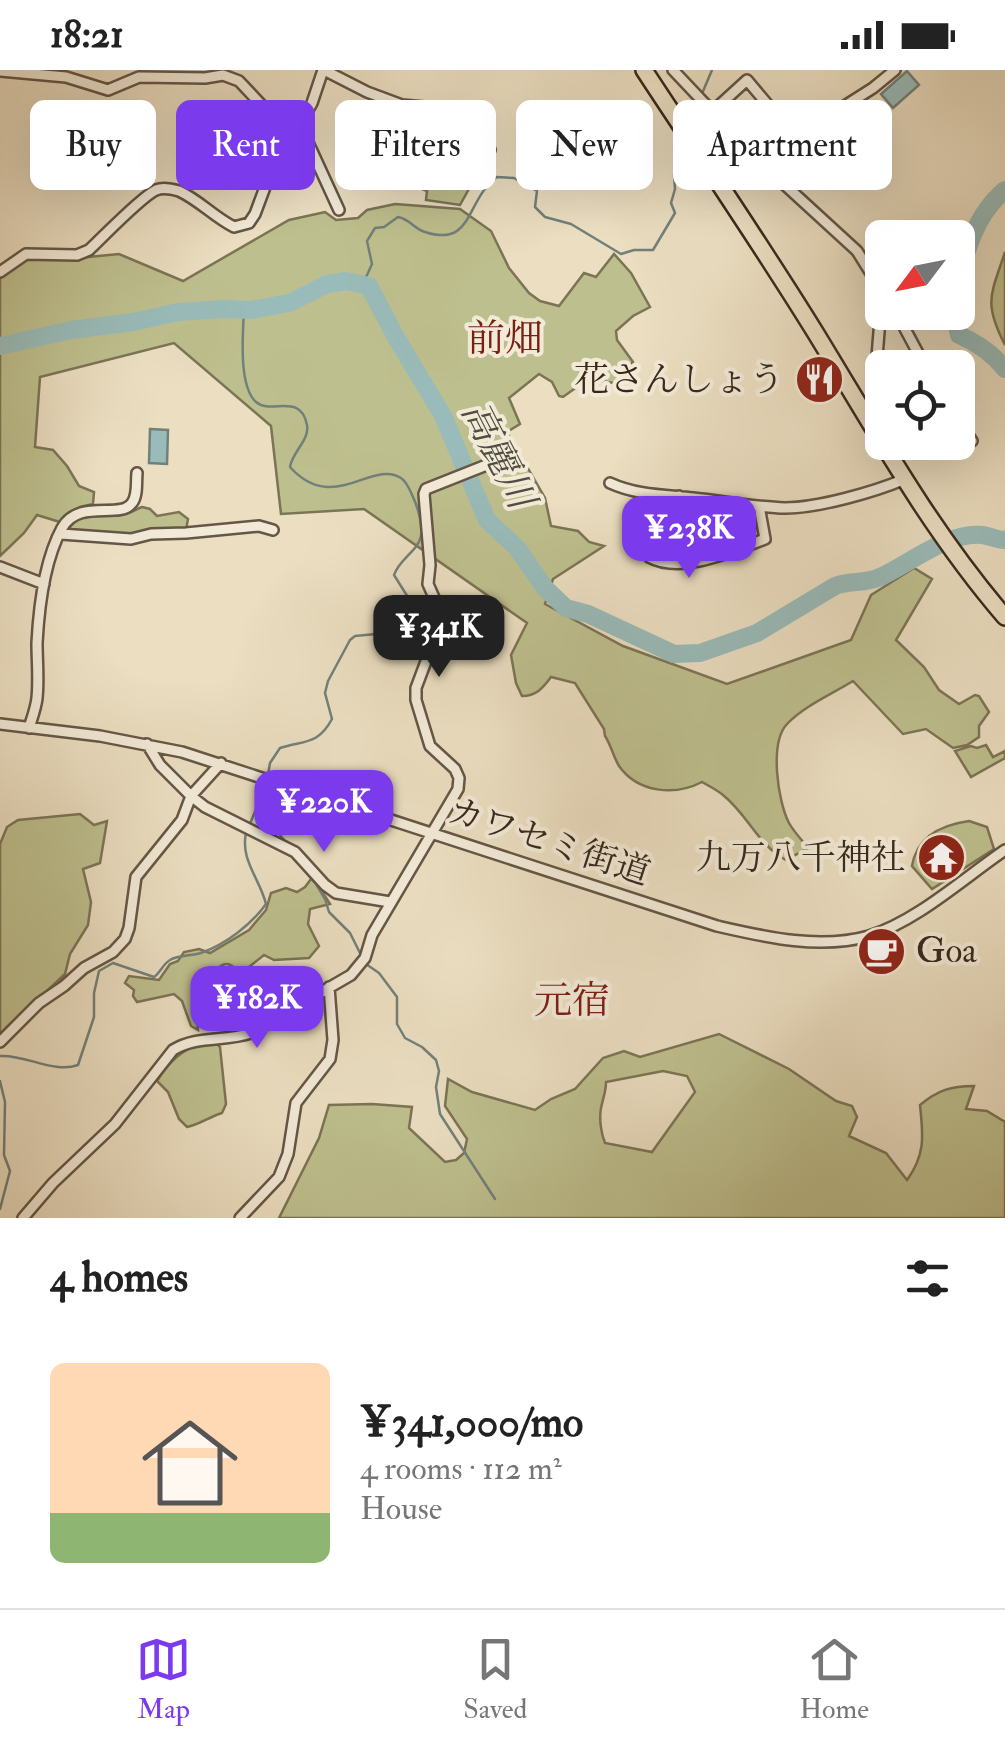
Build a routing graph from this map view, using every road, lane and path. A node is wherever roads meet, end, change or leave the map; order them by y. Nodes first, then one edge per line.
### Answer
1 (324, 70) edge
2 (644, 70) edge
3 (673, 70) edge
4 (896, 70) edge
5 (0, 72) edge
6 (256, 100) edge
7 (313, 100) edge
8 (387, 100) edge
9 (702, 100) edge
10 (726, 100) edge
11 (764, 100) edge
12 (854, 100) edge
13 (315, 158) edge
14 (264, 190) edge
15 (790, 190) edge
16 (339, 210) dead end
17 (865, 264) edge
18 (0, 272) edge
19 (865, 415) edge
20 (893, 460) edge
21 (484, 466) dead end
22 (137, 473) dead end
23 (905, 480) junction
24 (610, 483) dead end
25 (679, 496) junction
26 (759, 506) junction
27 (273, 530) dead end
28 (61, 534) junction
29 (0, 567) edge
30 (44, 584) junction
31 (1005, 617) edge
32 (0, 724) edge
33 (29, 728) junction
34 (146, 744) junction
35 (221, 764) junction
36 (192, 796) junction
37 (432, 832) junction
38 (1005, 850) edge
39 (390, 902) junction
40 (329, 987) junction
41 (0, 1042) edge
42 (23, 1218) edge
43 (240, 1218) edge

1 - 7 street
1 - 8 street
2 - 19 main road
3 - 9 street
4 - 12 street
5 - 6 street
10 - 11 street
13 - 16 street
14 - 18 street
15 - 17 street
20 - 23 main road
21 - 37 street
22 - 28 street
23 - 26 street
23 - 31 main road
24 - 25 street
25 - 26 street
25 - 26 street
27 - 28 street
28 - 30 street
29 - 30 street
30 - 33 street
32 - 33 street, カワセミ街道
33 - 34 street, カワセミ街道
34 - 35 street, カワセミ街道
34 - 36 street
35 - 36 street
35 - 37 street, カワセミ街道
36 - 39 street
36 - 41 street
37 - 38 street, カワセミ街道
37 - 39 street
39 - 40 street
40 - 42 street
40 - 43 street

